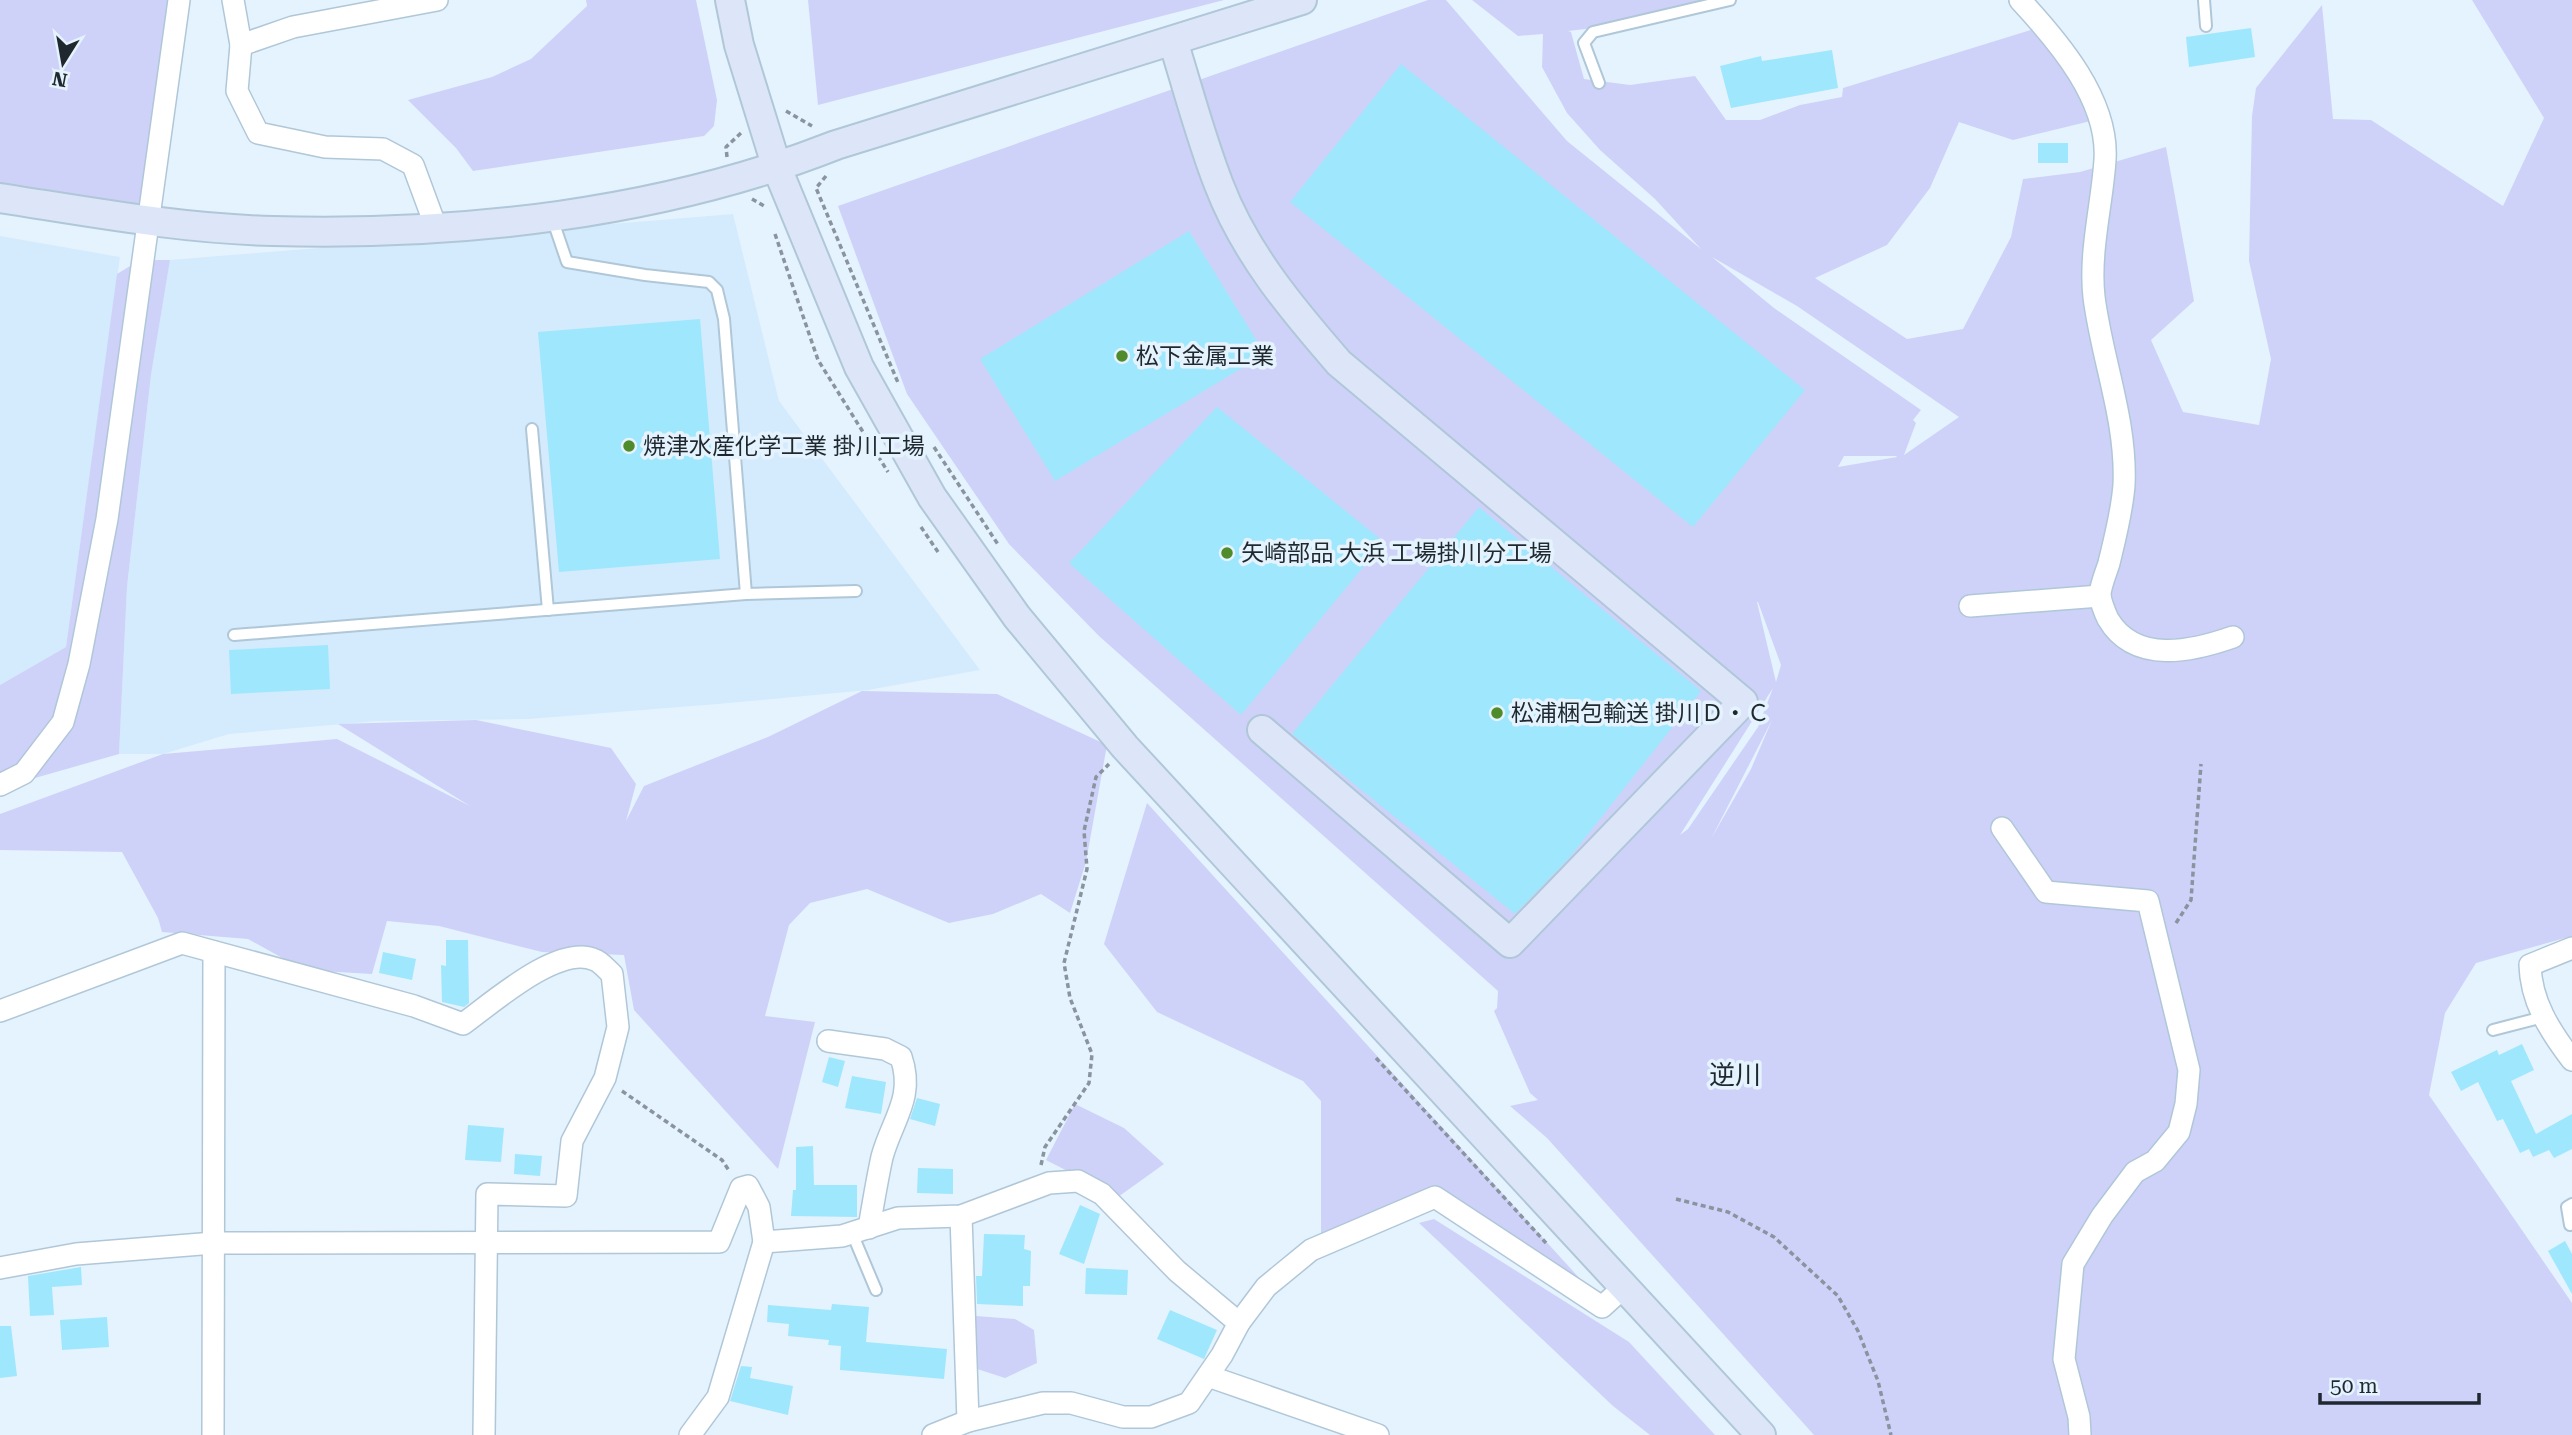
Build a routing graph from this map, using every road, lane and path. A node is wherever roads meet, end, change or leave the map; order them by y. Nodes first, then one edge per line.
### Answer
1 (179, 0) edge
2 (233, 0) edge
3 (438, 0) edge
4 (730, 0) edge
5 (1302, 0) edge
6 (1730, 0) edge
7 (2020, 0) edge
8 (2204, 0) edge
9 (2206, 26) dead end
10 (1173, 41) junction
11 (241, 45) junction
12 (1599, 83) dead end
13 (784, 110) dead end
14 (836, 145) junction
15 (777, 169) junction
16 (0, 198) edge
17 (551, 216) junction
18 (150, 222) junction
19 (437, 230) junction
20 (904, 396) dead end
21 (532, 429) dead end
22 (932, 443) dead end
23 (1001, 548) dead end
24 (856, 591) dead end
25 (746, 594) junction
26 (2100, 596) junction
27 (1970, 606) dead end
28 (548, 610) junction
29 (234, 635) dead end
30 (2233, 637) dead end
31 (1262, 730) dead end
32 (1125, 747) junction
33 (2201, 764) dead end
34 (0, 785) edge
35 (2002, 828) dead end
36 (2159, 948) junction
37 (2572, 948) edge
38 (214, 952) junction
39 (0, 1011) edge
40 (2543, 1017) junction
41 (2493, 1030) dead end
42 (828, 1041) dead end
43 (2572, 1060) edge
44 (605, 1078) junction
45 (741, 1188) junction
46 (1038, 1188) junction
47 (1676, 1199) dead end
48 (2572, 1204) edge
49 (961, 1216) junction
50 (2570, 1225) edge
51 (860, 1230) junction
52 (764, 1241) junction
53 (214, 1243) junction
54 (485, 1245) junction
55 (0, 1268) edge
56 (1624, 1287) junction
57 (876, 1290) dead end
58 (1239, 1323) junction
59 (1208, 1376) junction
60 (968, 1421) junction
61 (213, 1435) edge
62 (484, 1435) edge
63 (690, 1435) edge
64 (933, 1435) edge
65 (1378, 1435) edge
66 (1761, 1435) edge
67 (1891, 1435) edge
68 (2080, 1435) edge

1 - 18 street
2 - 11 street
3 - 11 street
4 - 15 street
5 - 10 street
6 - 12 lane
7 - 26 street
8 - 9 lane
10 - 14 street
10 - 31 street
11 - 19 street
13 - 14 path
14 - 15 street
14 - 20 path
15 - 17 street
15 - 32 street
16 - 18 street
17 - 19 street
17 - 25 lane
18 - 19 street
18 - 34 street
21 - 28 lane
22 - 23 path
24 - 25 lane
25 - 28 lane
26 - 27 street
26 - 30 street
28 - 29 lane
32 - 46 path
32 - 56 street
33 - 36 path
35 - 36 street
36 - 68 street
37 - 40 street
38 - 39 street
38 - 44 street
38 - 53 street
40 - 41 lane
40 - 43 street
42 - 51 street
44 - 45 path
44 - 54 street
45 - 52 street
45 - 54 street
46 - 49 street
46 - 58 street
47 - 67 path
48 - 50 lane
49 - 51 street
49 - 60 street
51 - 52 street
51 - 57 lane
52 - 63 street
53 - 54 street
53 - 55 street
53 - 61 street
54 - 62 street
56 - 58 street
56 - 66 street
58 - 59 street
59 - 60 street
59 - 65 street
60 - 64 street

